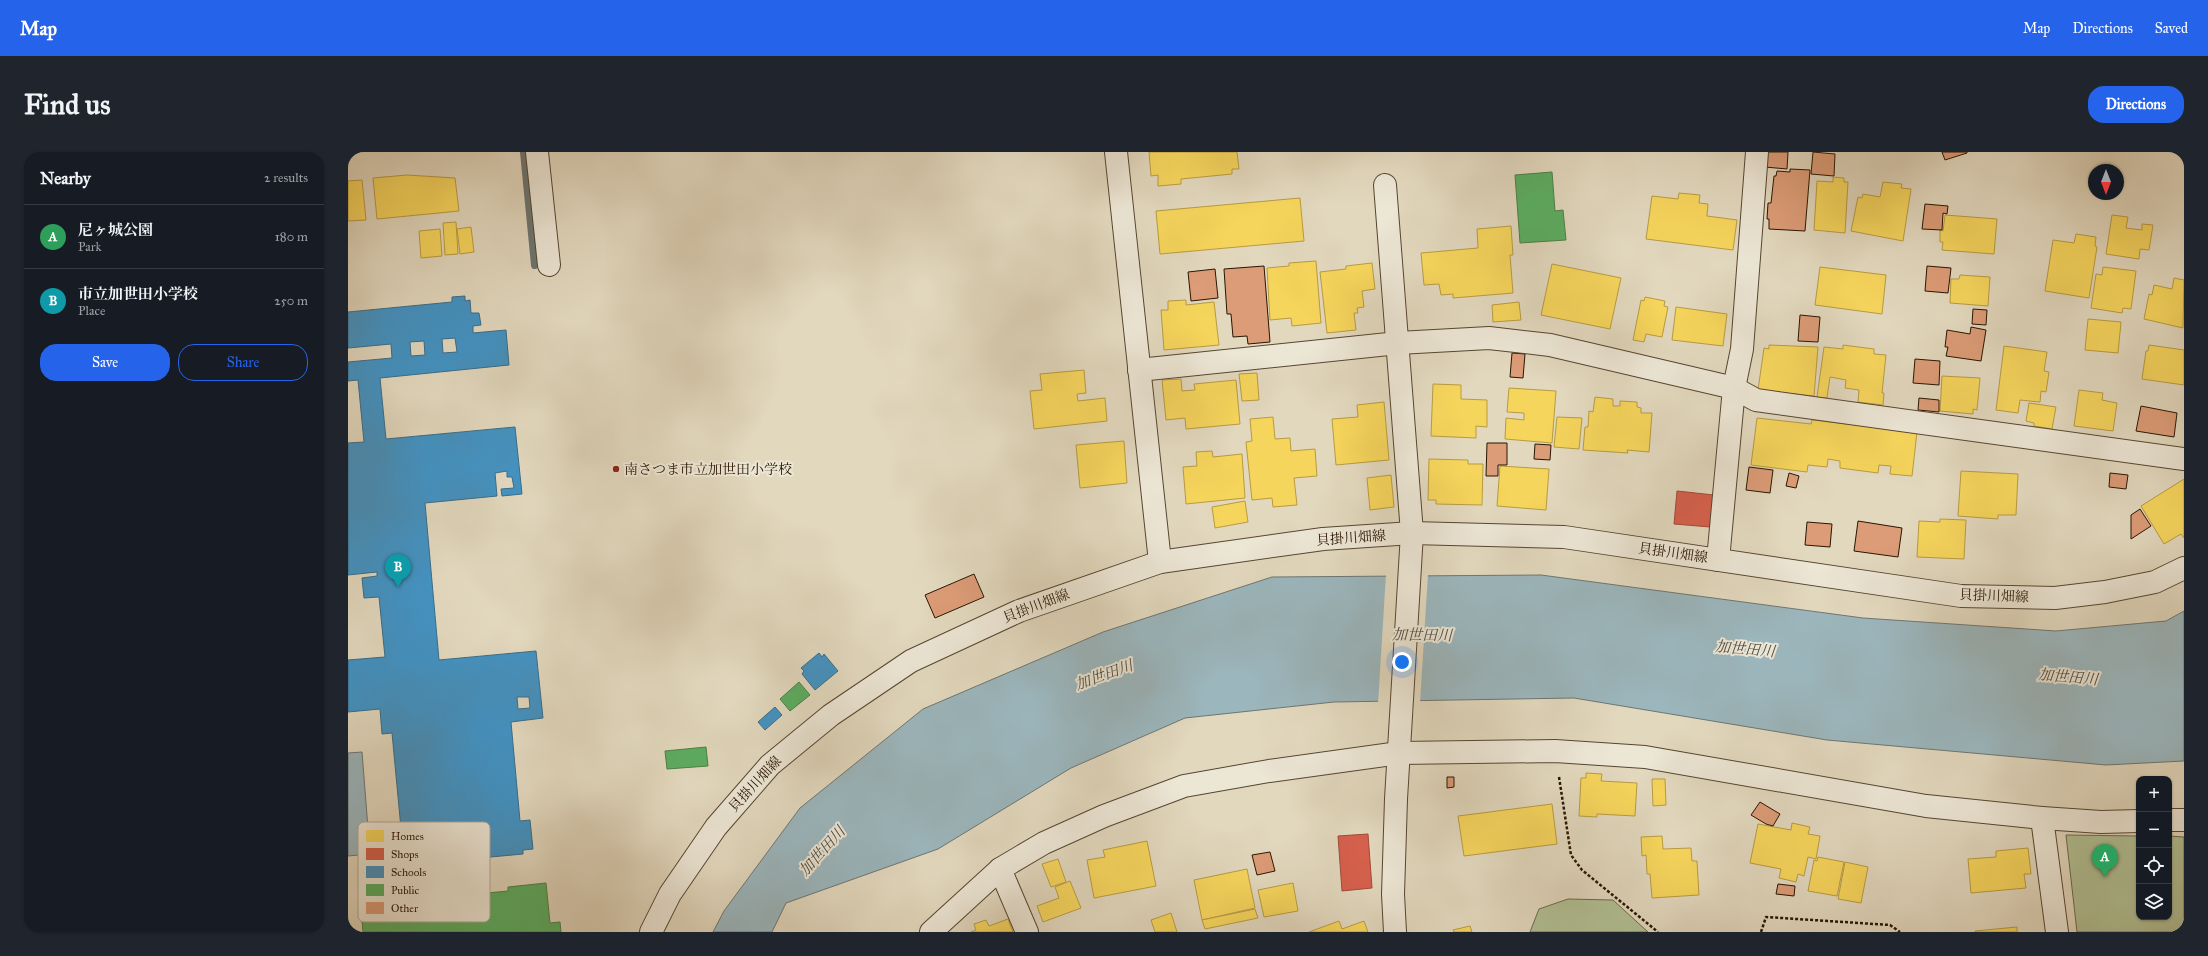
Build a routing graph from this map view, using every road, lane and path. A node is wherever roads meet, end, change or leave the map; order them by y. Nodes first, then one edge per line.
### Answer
1 (538, 152) edge
2 (1116, 152) edge
3 (1757, 152) edge
4 (1385, 185) dead end
5 (549, 265) dead end
6 (1398, 343) junction
7 (1139, 370) junction
8 (1734, 388) junction
9 (2184, 459) edge
10 (1412, 542) junction
11 (1718, 560) junction
12 (1160, 562) junction
13 (2184, 568) edge
14 (1400, 745) junction
15 (1555, 751) junction
16 (2042, 818) junction
17 (2172, 820) edge
18 (2184, 820) edge
19 (2136, 821) edge
20 (1000, 869) junction
21 (651, 932) edge
22 (931, 932) edge
23 (1027, 932) edge
24 (1395, 932) edge
25 (1658, 932) edge
26 (1761, 932) edge
27 (1900, 932) edge
28 (2056, 932) edge

1 - 5 street
2 - 7 street
3 - 8 street
4 - 6 street
6 - 7 street
6 - 8 street
6 - 10 street
7 - 12 street
8 - 9 street
8 - 11 street
10 - 11 street, 貝掛川畑線
10 - 12 street, 貝掛川畑線
10 - 14 street
11 - 13 street, 貝掛川畑線
12 - 21 street, 貝掛川畑線
14 - 15 street
14 - 20 street
14 - 24 street
15 - 16 street
15 - 25 path
16 - 19 street
16 - 28 street
17 - 18 street
20 - 22 street
20 - 23 street
26 - 27 path

